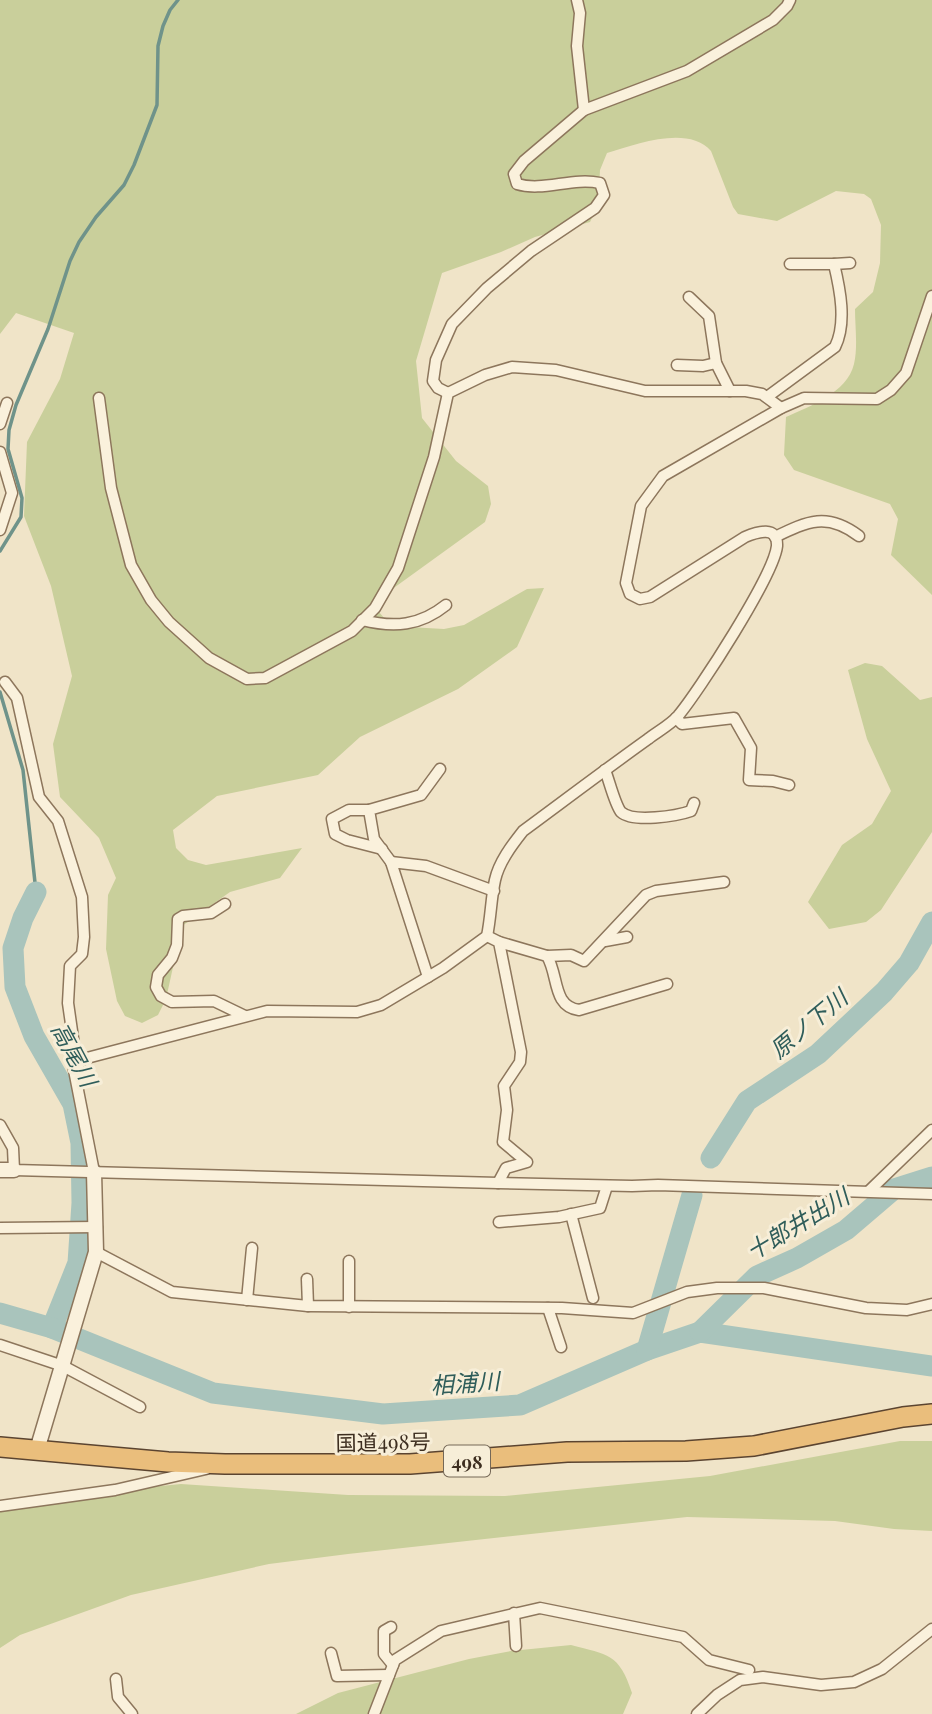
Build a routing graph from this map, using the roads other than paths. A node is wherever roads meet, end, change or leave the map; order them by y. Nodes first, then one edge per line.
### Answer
1 (577, 0) edge
2 (790, 0) edge
3 (584, 110) junction
4 (850, 263) dead end
5 (790, 264) dead end
6 (834, 264) junction
7 (932, 296) edge
8 (689, 297) dead end
9 (716, 363) junction
10 (677, 365) dead end
11 (730, 391) junction
12 (448, 393) junction
13 (767, 397) junction
14 (99, 398) dead end
15 (7, 403) dead end
16 (781, 408) junction
17 (0, 424) edge
18 (0, 453) edge
19 (0, 530) edge
20 (859, 536) dead end
21 (775, 537) junction
22 (446, 605) dead end
23 (362, 620) junction
24 (5, 681) dead end
25 (7, 695) edge
26 (676, 718) junction
27 (440, 769) dead end
28 (605, 770) junction
29 (789, 785) dead end
30 (694, 803) dead end
31 (369, 810) junction
32 (382, 849) junction
33 (391, 862) junction
34 (724, 882) dead end
35 (494, 891) junction
36 (225, 904) dead end
37 (486, 936) junction
38 (627, 936) dead end
39 (605, 941) junction
40 (499, 942) junction
41 (547, 956) junction
42 (428, 977) junction
43 (667, 984) dead end
44 (245, 1016) junction
45 (76, 1066) junction
46 (0, 1125) edge
47 (932, 1130) edge
48 (7, 1170) edge
49 (89, 1172) junction
50 (498, 1183) junction
51 (607, 1186) junction
52 (869, 1191) junction
53 (926, 1194) edge
54 (571, 1214) junction
55 (499, 1222) dead end
56 (92, 1227) junction
57 (0, 1228) edge
58 (251, 1248) dead end
59 (96, 1252) junction
60 (349, 1261) dead end
61 (307, 1279) dead end
62 (593, 1297) dead end
63 (247, 1300) junction
64 (932, 1304) edge
65 (307, 1306) junction
66 (349, 1307) junction
67 (548, 1308) junction
68 (0, 1345) edge
69 (561, 1347) dead end
70 (64, 1362) junction
71 (140, 1407) dead end
72 (932, 1414) edge
73 (0, 1447) edge
74 (37, 1450) junction
75 (226, 1464) junction
76 (0, 1506) edge
77 (514, 1614) junction
78 (391, 1627) dead end
79 (932, 1629) edge
80 (516, 1646) dead end
81 (331, 1653) dead end
82 (391, 1670) junction
83 (749, 1670) dead end
84 (116, 1678) dead end
85 (132, 1714) edge
86 (374, 1714) edge
87 (697, 1714) edge

1 - 3 street
2 - 3 street
3 - 12 street
4 - 6 street
5 - 6 street
6 - 13 street
7 - 16 street
8 - 9 street
9 - 10 street
9 - 11 street
11 - 12 street
11 - 13 street
12 - 23 street
13 - 16 street
14 - 23 street
15 - 17 street
16 - 21 street
18 - 19 street
20 - 21 street
21 - 26 street
22 - 23 street
24 - 25 street
25 - 45 street
26 - 28 street
26 - 29 street
27 - 31 street
28 - 30 street
28 - 35 street
31 - 32 street
31 - 32 street
32 - 33 street
33 - 35 street
33 - 42 street
34 - 39 street
35 - 37 street
36 - 44 street
37 - 40 street
37 - 42 street
38 - 39 street
39 - 41 street
40 - 41 street
40 - 50 street
41 - 43 street
42 - 44 street
44 - 45 street
45 - 49 street
46 - 48 street
47 - 52 street
48 - 49 street
49 - 50 street
49 - 56 street
50 - 51 street
51 - 52 street
51 - 54 street
52 - 53 street
54 - 55 street
54 - 62 street
56 - 57 street
56 - 59 street
58 - 63 street
59 - 63 street
59 - 70 street
60 - 66 street
61 - 65 street
63 - 65 street
64 - 67 street
65 - 66 street
66 - 67 street
67 - 69 street
68 - 70 street
70 - 71 street
70 - 74 street
72 - 75 highway, 国道498号 / 498
73 - 74 highway, 国道498号 / 498
74 - 75 highway, 国道498号 / 498
75 - 76 street
77 - 80 street
77 - 82 street
77 - 83 street
78 - 82 street
79 - 87 street
81 - 82 street
82 - 86 street
84 - 85 street

